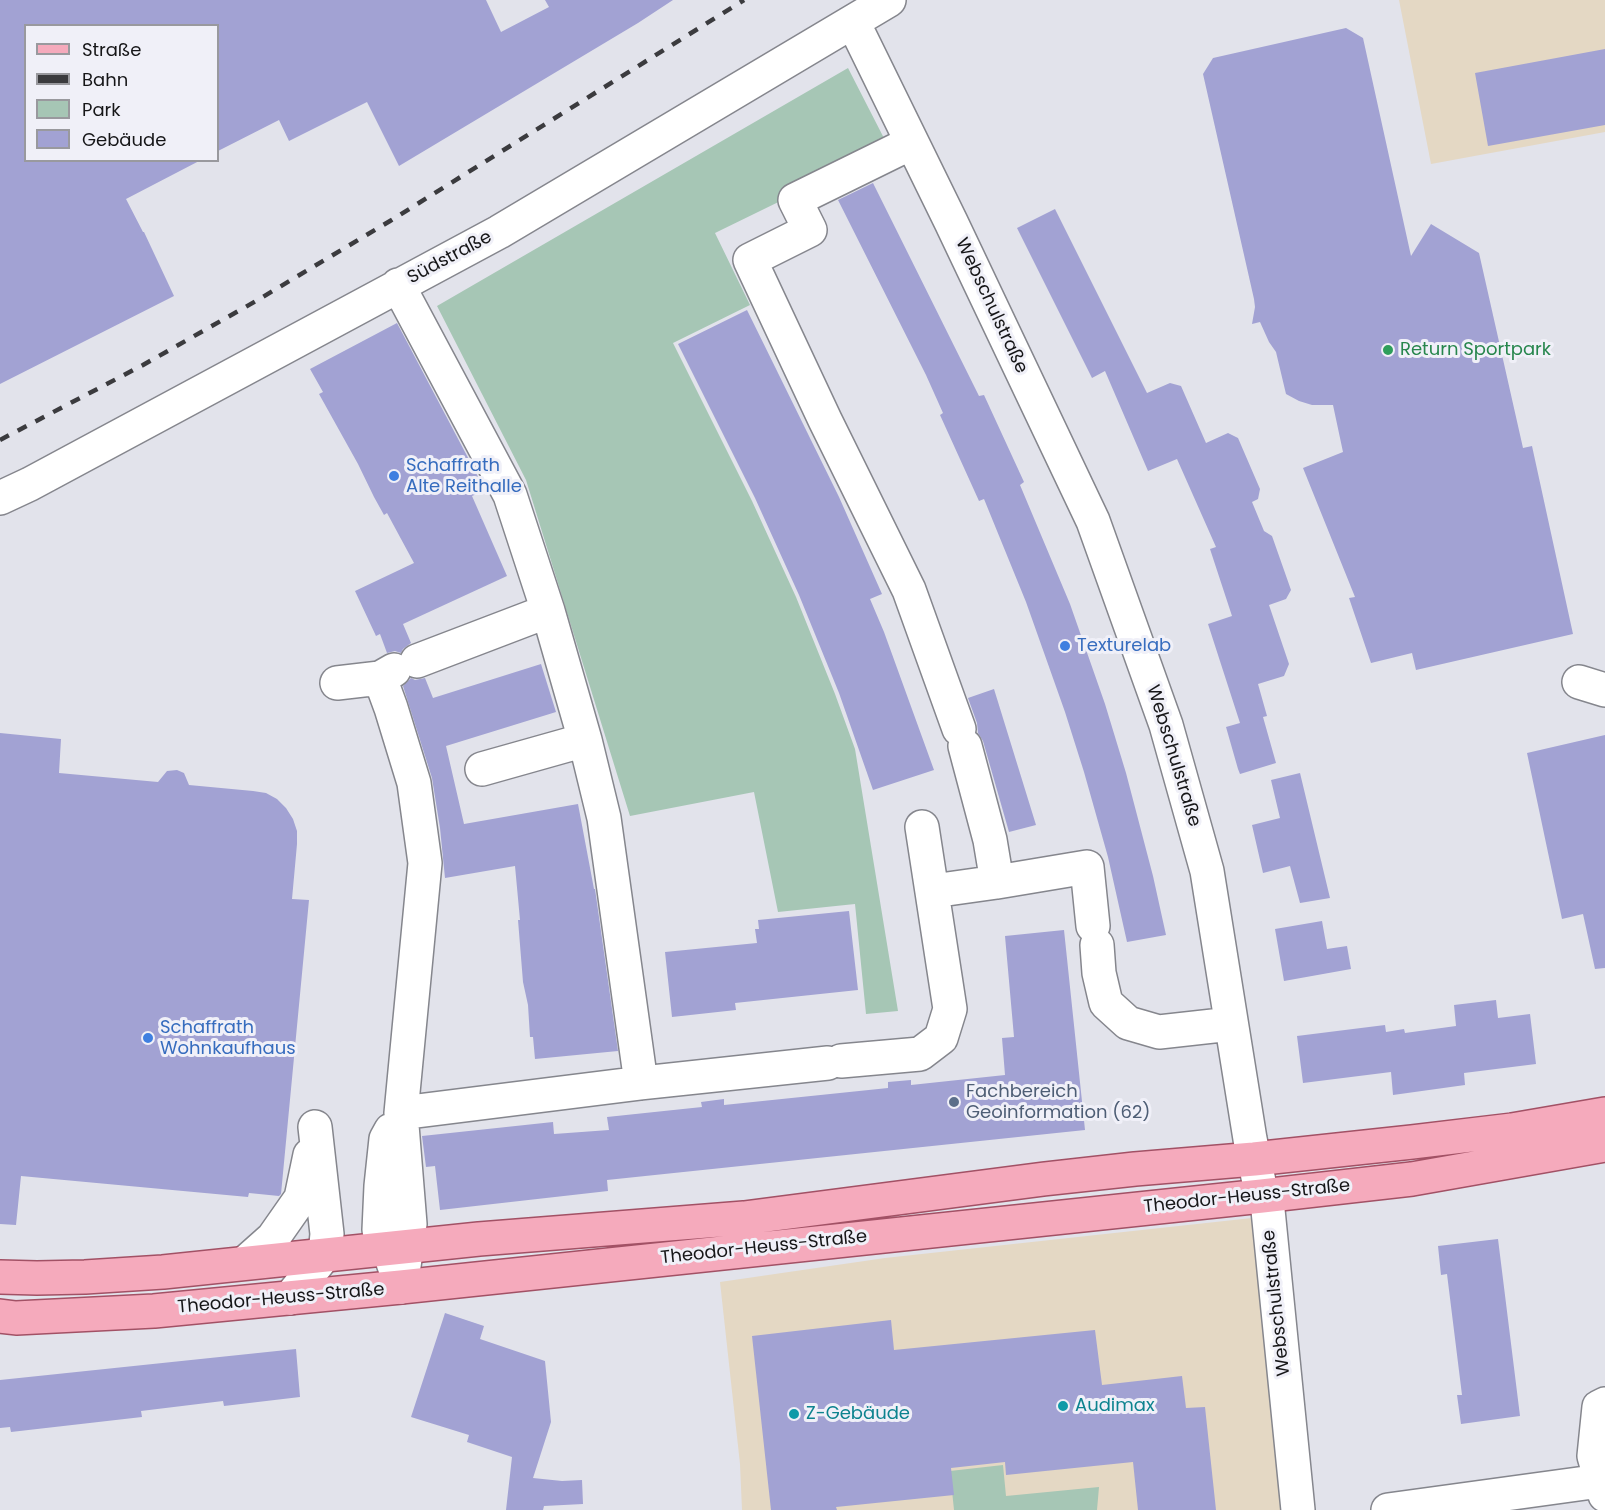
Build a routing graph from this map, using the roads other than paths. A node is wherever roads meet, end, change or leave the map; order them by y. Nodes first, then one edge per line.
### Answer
1 (889, 0) edge
2 (853, 22) junction
3 (911, 142) junction
4 (398, 285) junction
5 (0, 498) edge
6 (548, 611) junction
7 (397, 670) junction
8 (337, 683) dead end
9 (585, 740) junction
10 (482, 769) dead end
11 (922, 827) dead end
12 (997, 882) junction
13 (933, 891) junction
14 (1231, 1024) junction
15 (641, 1083) junction
16 (401, 1113) junction
17 (1605, 1114) edge
18 (1605, 1145) edge
19 (1254, 1159) junction
20 (1265, 1203) junction
21 (398, 1247) junction
22 (325, 1254) junction
23 (246, 1262) junction
24 (0, 1277) edge
25 (401, 1287) junction
26 (290, 1298) junction
27 (0, 1316) edge
28 (1605, 1404) edge
29 (1603, 1488) edge
30 (1298, 1510) edge
31 (1388, 1510) edge

1 - 2 street, Südstraße
2 - 3 street, Webschulstraße
2 - 4 street, Südstraße
3 - 12 street
3 - 14 street, Webschulstraße
4 - 5 street, Südstraße
4 - 6 street
6 - 7 street
6 - 9 street
7 - 8 street
7 - 16 street
9 - 10 street
9 - 15 street
11 - 13 street
12 - 13 street
12 - 14 street
13 - 15 street
14 - 19 street, Webschulstraße
15 - 16 street
16 - 21 street
17 - 19 main road, Theodor-Heuss-Straße
18 - 20 main road, Theodor-Heuss-Straße
19 - 20 street, Webschulstraße
19 - 21 main road, Theodor-Heuss-Straße
20 - 25 main road, Theodor-Heuss-Straße
20 - 30 street, Webschulstraße
21 - 22 main road, Theodor-Heuss-Straße
21 - 25 street
22 - 23 main road, Theodor-Heuss-Straße
22 - 23 street
22 - 26 street
23 - 24 main road, Theodor-Heuss-Straße
25 - 26 main road, Theodor-Heuss-Straße
26 - 27 main road, Theodor-Heuss-Straße
28 - 29 street
29 - 31 street

